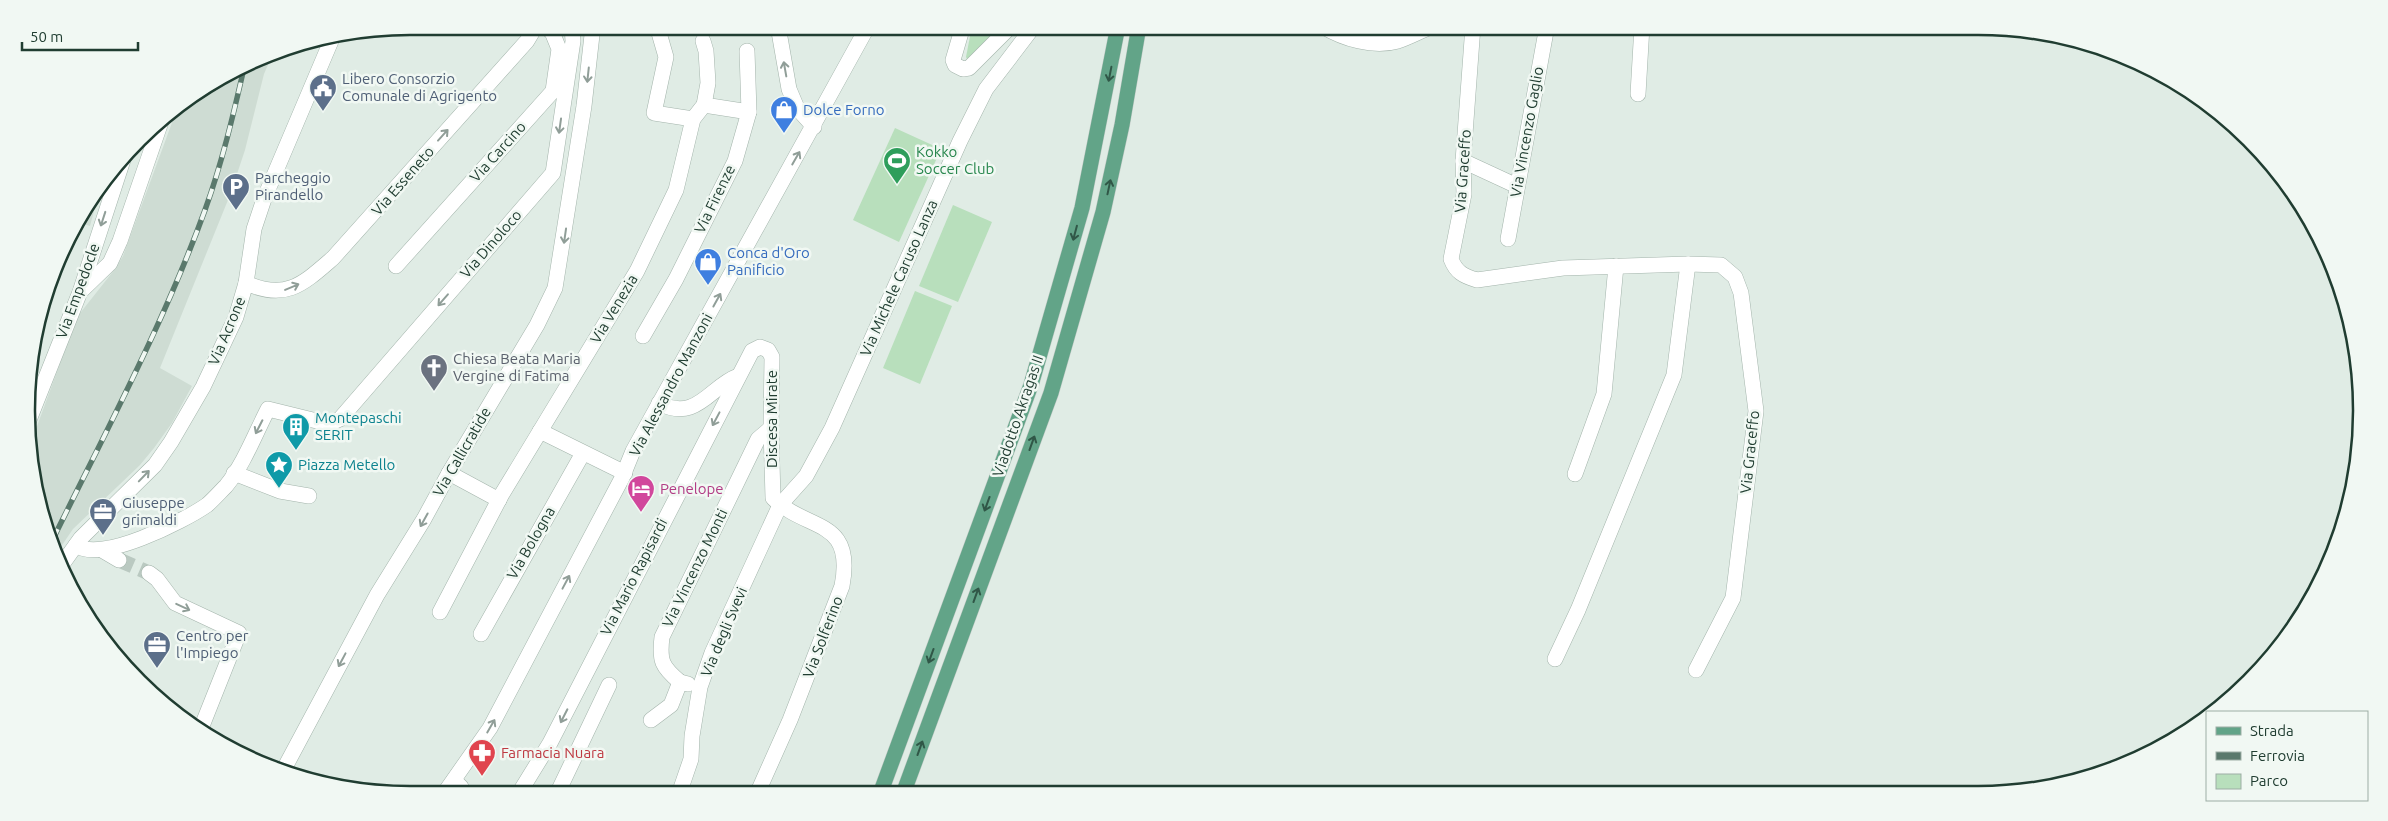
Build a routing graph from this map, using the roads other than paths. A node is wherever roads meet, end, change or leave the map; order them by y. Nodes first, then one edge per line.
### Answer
1 (531, 35) edge
2 (553, 35) edge
3 (573, 35) edge
4 (592, 35) edge
5 (660, 35) edge
6 (780, 35) edge
7 (863, 35) edge
8 (960, 35) edge
9 (1002, 35) edge
10 (1027, 35) edge
11 (1116, 35) edge
12 (1137, 35) edge
13 (1343, 35) edge
14 (1411, 35) edge
15 (1472, 35) edge
16 (1544, 35) edge
17 (1641, 35) edge
18 (702, 41) dead end
19 (330, 44) edge
20 (747, 51) dead end
21 (1638, 94) dead end
22 (704, 105) junction
23 (749, 112) junction
24 (693, 119) junction
25 (814, 126) junction
26 (157, 134) edge
27 (1464, 161) junction
28 (118, 176) edge
29 (1517, 186) junction
30 (1508, 239) dead end
31 (1688, 264) junction
32 (396, 266) dead end
33 (1616, 266) junction
34 (246, 282) junction
35 (80, 292) junction
36 (643, 336) dead end
37 (739, 376) junction
38 (36, 391) edge
39 (659, 403) junction
40 (771, 428) junction
41 (540, 431) junction
42 (583, 452) junction
43 (448, 473) junction
44 (625, 473) junction
45 (1575, 474) dead end
46 (230, 479) junction
47 (309, 496) dead end
48 (499, 500) junction
49 (780, 505) junction
50 (76, 545) junction
51 (102, 550) junction
52 (66, 559) edge
53 (119, 560) tunnel mouth
54 (149, 573) tunnel mouth
55 (440, 612) dead end
56 (481, 634) dead end
57 (1555, 658) dead end
58 (1696, 670) dead end
59 (680, 682) junction
60 (609, 685) dead end
61 (700, 687) junction
62 (651, 720) dead end
63 (203, 724) edge
64 (286, 765) edge
65 (454, 780) junction
66 (450, 786) edge
67 (460, 786) edge
68 (523, 786) edge
69 (561, 786) edge
70 (682, 786) edge
71 (761, 786) edge
72 (883, 786) edge
73 (907, 786) edge

34 -> 1 street, Via Esseneto
2 - 32 street, Via Carcino
3 -> 46 street, Via Dinoloco
4 -> 43 street, Via Callicratide
5 - 24 street
25 -> 6 street
7 - 25 street, Via Alessandro Manzoni
8 - 9 street
10 - 49 street, Via Michele Caruso Lanza
11 -> 72 main road, Viadotto Akragas II
73 -> 12 main road, Viadotto Akragas II
13 - 14 street
15 - 27 street, Via Graceffo
16 - 29 street, Via Vincenzo Gaglio
17 - 21 street
18 - 22 street, Via Venezia
19 - 34 street, Via Acrone
20 - 23 street, Via Firenze
22 - 23 street
22 - 24 street, Via Venezia
23 - 36 street, Via Firenze
24 - 41 street, Via Venezia
39 -> 25 street, Via Alessandro Manzoni
26 - 35 street
27 - 29 street
27 - 33 street, Via Graceffo
28 -> 35 street, Via Empedocle
29 - 30 street, Via Vincenzo Gaglio
31 - 33 street, Via Graceffo
31 - 57 street
31 - 58 street, Via Graceffo
33 - 45 street
50 -> 34 street, Via Acrone
35 - 38 street, Via Empedocle
37 - 39 street
37 - 40 street, Discesa Mirate
37 -> 68 street, Via Mario Rapisardi
39 - 44 street, Via Alessandro Manzoni
40 - 49 street, Discesa Mirate
40 - 59 street, Via Vincenzo Monti
41 - 42 street
41 - 48 street, Via Venezia
42 - 44 street
42 - 56 street, Via Bologna
43 - 48 street
43 -> 64 street, Via Callicratide
65 -> 44 street, Via Alessandro Manzoni
46 - 47 street
46 - 51 street
48 - 55 street, Via Venezia
49 - 61 street, Via degli Svevi
49 - 71 street, Via Solferino
50 - 51 street
50 - 52 street, Via Acrone
51 - 53 street
54 -> 63 street
59 - 61 street
59 - 62 street
60 - 69 street
61 - 70 street, Via degli Svevi
65 - 66 street, Via Alessandro Manzoni
65 - 67 street

